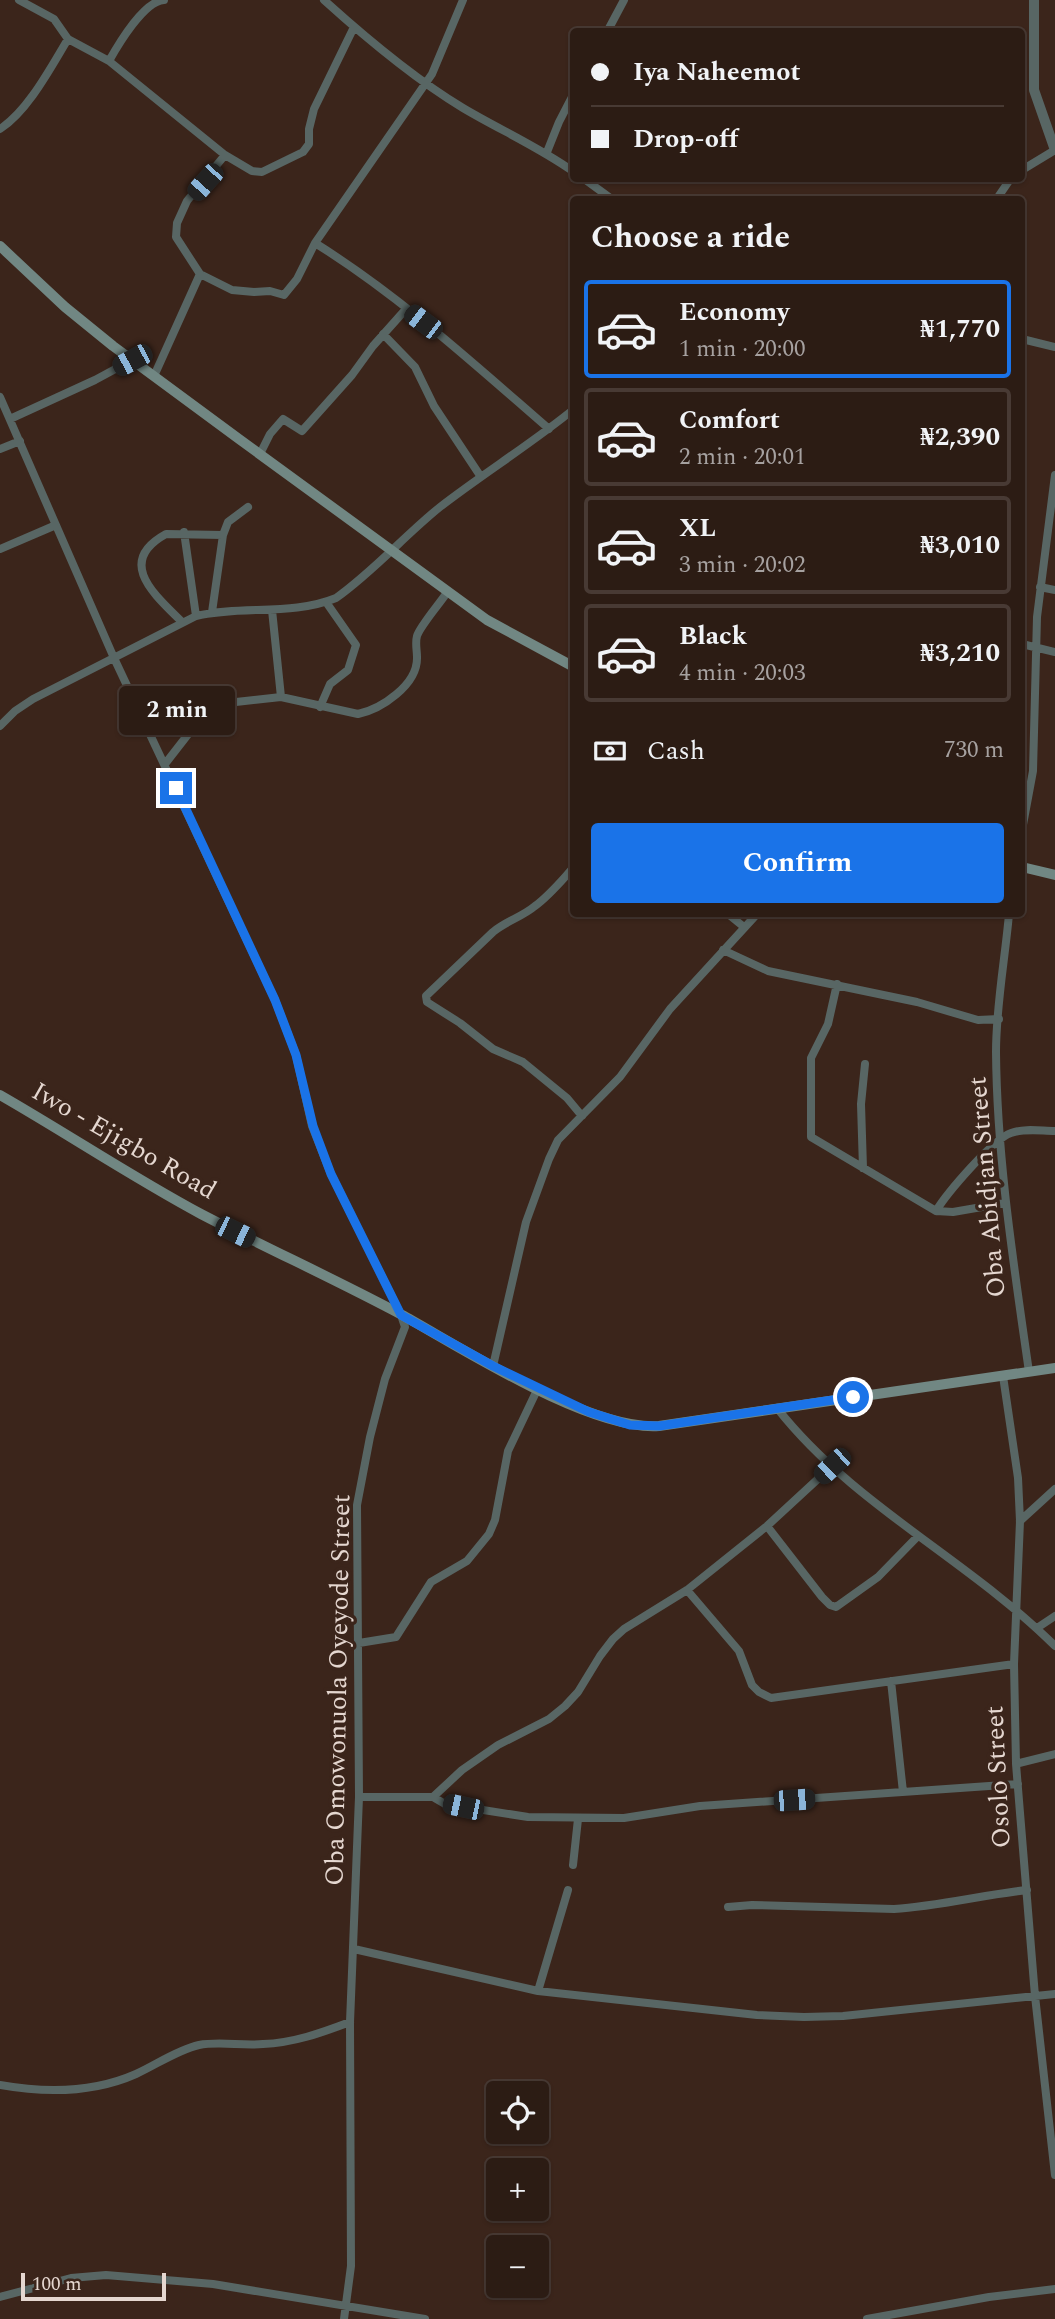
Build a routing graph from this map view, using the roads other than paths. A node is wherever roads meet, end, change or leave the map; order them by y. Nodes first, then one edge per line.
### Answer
1 (19, 0) edge
2 (164, 0) edge
3 (324, 0) edge
4 (463, 0) edge
5 (624, 0) edge
6 (1034, 0) edge
7 (354, 27) junction
8 (609, 28) edge
9 (68, 39) junction
10 (108, 61) junction
11 (426, 82) junction
12 (570, 101) edge
13 (0, 129) edge
14 (1055, 150) edge
15 (547, 152) junction
16 (225, 155) junction
17 (1025, 168) edge
18 (570, 169) edge
19 (588, 182) edge
20 (608, 196) edge
21 (315, 243) junction
22 (0, 246) edge
23 (200, 274) junction
24 (406, 309) junction
25 (383, 334) junction
26 (1025, 340) edge
27 (1055, 347) edge
28 (132, 360) junction
29 (154, 376) junction
30 (0, 397) edge
31 (570, 412) edge
32 (10, 419) junction
33 (549, 429) junction
34 (20, 442) junction
35 (0, 449) edge
36 (260, 454) junction
37 (1055, 475) edge
38 (481, 477) junction
39 (248, 507) dead end
40 (56, 525) junction
41 (184, 532) junction
42 (223, 535) junction
43 (0, 549) edge
44 (393, 551) junction
45 (1040, 587) junction
46 (1055, 590) edge
47 (448, 591) junction
48 (326, 602) junction
49 (272, 610) junction
50 (212, 612) junction
51 (196, 616) junction
52 (182, 622) junction
53 (1025, 646) edge
54 (1035, 648) junction
55 (1055, 652) edge
56 (114, 658) junction
57 (570, 665) edge
58 (281, 697) junction
59 (320, 707) junction
60 (0, 726) edge
61 (164, 764) junction
62 (1025, 814) edge
63 (1025, 868) edge
64 (570, 871) edge
65 (1055, 875) edge
66 (732, 917) edge
67 (754, 917) edge
68 (1009, 917) edge
69 (744, 927) junction
70 (723, 950) junction
71 (837, 984) junction
72 (999, 1019) junction
73 (865, 1064) dead end
74 (0, 1096) edge
75 (582, 1116) junction
76 (1055, 1131) edge
77 (998, 1139) junction
78 (863, 1168) junction
79 (1005, 1203) junction
80 (936, 1211) junction
81 (401, 1315) junction
82 (493, 1366) junction
83 (1055, 1368) edge
84 (1029, 1372) junction
85 (1003, 1376) junction
86 (538, 1388) junction
87 (777, 1408) junction
88 (832, 1466) junction
89 (1055, 1489) edge
90 (1020, 1521) junction
91 (767, 1526) junction
92 (918, 1536) junction
93 (687, 1590) junction
94 (1016, 1610) junction
95 (1055, 1616) edge
96 (1037, 1628) junction
97 (359, 1643) junction
98 (1055, 1646) edge
99 (1014, 1664) junction
100 (891, 1681) junction
101 (1055, 1754) edge
102 (1016, 1764) junction
103 (1018, 1784) junction
104 (903, 1792) junction
105 (359, 1797) junction
106 (432, 1797) junction
107 (578, 1819) junction
108 (573, 1865) dead end
109 (568, 1890) dead end
110 (1027, 1890) junction
111 (728, 1907) dead end
112 (354, 1949) junction
113 (538, 1991) junction
114 (1055, 1994) edge
115 (1035, 1996) junction
116 (350, 2022) junction
117 (0, 2085) edge
118 (1055, 2175) edge
119 (1055, 2289) edge
120 (0, 2297) edge
121 (344, 2306) junction
122 (344, 2319) edge
123 (425, 2319) edge
124 (867, 2319) edge

1 - 9 street
2 - 10 street
3 - 7 street
4 - 11 street
5 - 8 street
6 - 14 street
7 - 11 street
7 - 16 street
9 - 10 street
9 - 13 street
10 - 16 street
11 - 15 street
11 - 21 street
12 - 15 street
14 - 17 street
15 - 18 street
16 - 23 street
19 - 20 street
21 - 23 street
21 - 24 street
22 - 28 main road
23 - 29 street
24 - 25 street
24 - 33 street
25 - 36 street
25 - 38 street
26 - 27 street
28 - 29 main road
28 - 32 street
29 - 36 main road
30 - 32 street
31 - 33 street
32 - 34 street
33 - 38 street
34 - 35 street
34 - 40 street
36 - 44 main road
37 - 45 street
38 - 44 street
39 - 42 street
40 - 43 street
40 - 56 street
41 - 42 street
41 - 51 street
41 - 52 street
42 - 50 street
44 - 47 main road
44 - 48 street
45 - 46 street
45 - 54 street
47 - 57 main road
47 - 59 street
48 - 49 street
48 - 59 street
49 - 50 street
49 - 58 street
50 - 51 street
51 - 52 street
52 - 56 street
53 - 54 street
54 - 55 street
54 - 62 street
56 - 60 street
56 - 61 street
58 - 59 street
58 - 61 street
61 - 81 street
63 - 65 main road
64 - 75 street
66 - 69 street
67 - 69 street
68 - 72 street, Oba Abidjan Street
69 - 70 street
70 - 71 street
70 - 75 street
71 - 72 street
71 - 78 street
72 - 77 street, Oba Abidjan Street
73 - 78 street
74 - 81 main road, Iwo - Ejigbo Road
75 - 82 street
76 - 77 street
77 - 79 street, Oba Abidjan Street
77 - 80 street
78 - 80 street
79 - 80 street
79 - 84 street, Oba Abidjan Street
81 - 82 main road, Iwo - Ejigbo Road
81 - 97 street, Oba Omowonuola Oyeyode Street
82 - 86 main road, Iwo - Ejigbo Road
83 - 84 main road, Iwo - Ejigbo Road
84 - 85 main road, Iwo - Ejigbo Road
85 - 87 main road, Iwo - Ejigbo Road
85 - 90 street, Osolo Street
86 - 87 main road, Iwo - Ejigbo Road
86 - 97 street
87 - 88 street
88 - 91 street
88 - 92 street
89 - 90 street
90 - 94 street, Osolo Street
91 - 92 street
91 - 93 street
92 - 94 street
93 - 100 street
93 - 106 street
94 - 96 street
94 - 99 street, Osolo Street
95 - 96 street
96 - 98 street
97 - 105 street, Oba Omowonuola Oyeyode Street
99 - 100 street
99 - 102 street, Osolo Street
100 - 104 street
101 - 102 street
102 - 103 street, Osolo Street
103 - 104 street
103 - 110 street, Osolo Street
104 - 107 street
105 - 106 street
105 - 112 street, Oba Omowonuola Oyeyode Street
106 - 107 street
107 - 108 street
109 - 113 street
110 - 111 street
110 - 115 street, Osolo Street
112 - 113 street
112 - 116 street, Oba Omowonuola Oyeyode Street
113 - 115 street
114 - 115 street
115 - 118 street, Osolo Street
116 - 117 street
116 - 121 street, Oba Omowonuola Oyeyode Street
119 - 124 street
120 - 121 street
121 - 122 street, Oba Omowonuola Oyeyode Street
121 - 123 street

